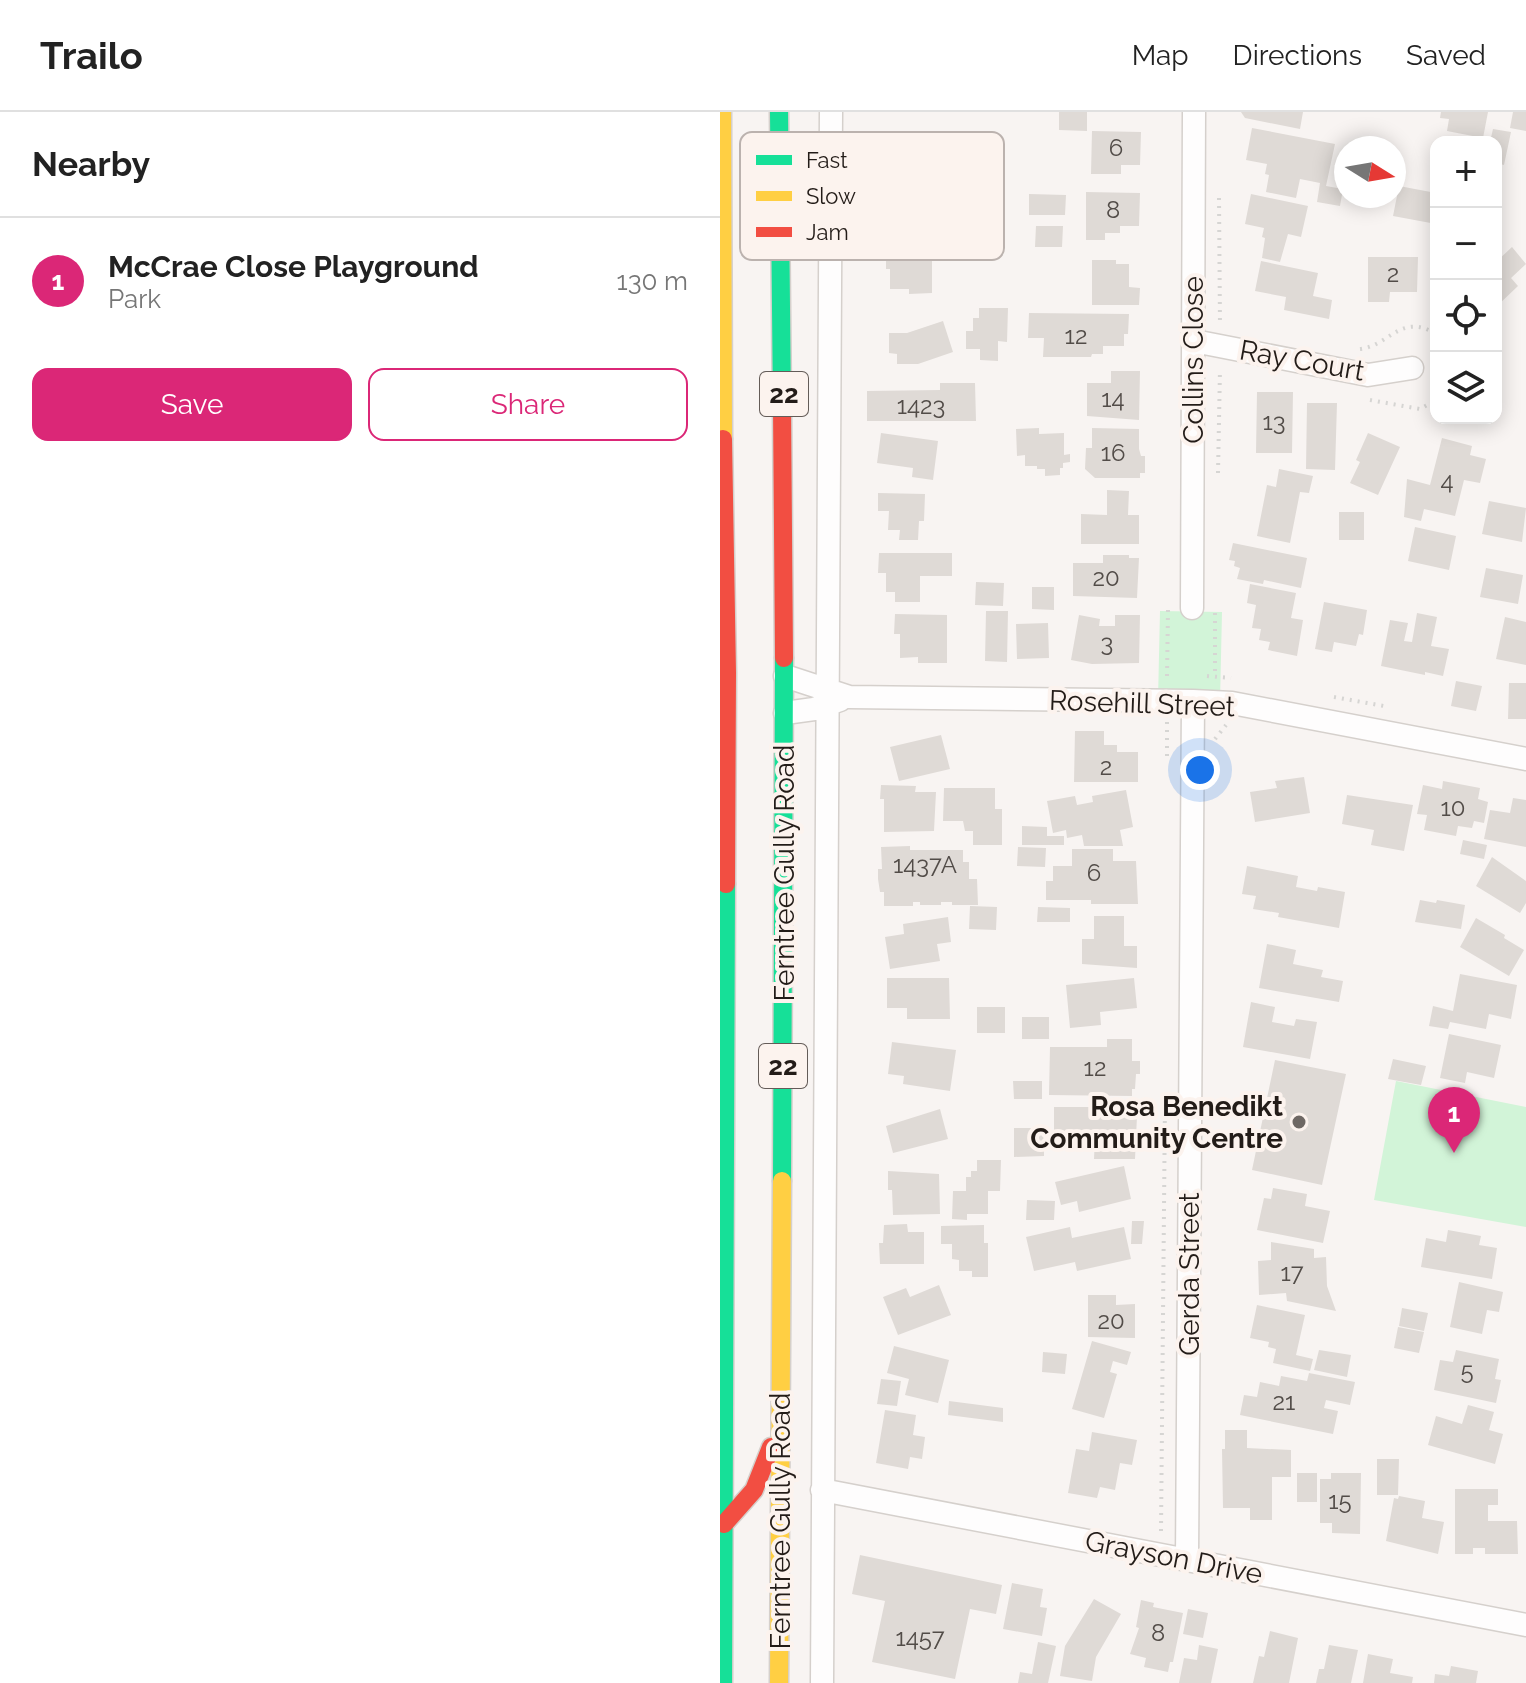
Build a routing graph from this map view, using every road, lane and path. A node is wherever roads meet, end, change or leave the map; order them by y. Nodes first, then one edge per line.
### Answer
1 (722, 112) edge
2 (779, 112) edge
3 (831, 112) edge
4 (1194, 112) edge
5 (779, 132) edge
6 (831, 132) edge
7 (1219, 187) dead end
8 (782, 260) edge
9 (830, 260) edge
10 (1220, 329) dead end
11 (1430, 331) edge
12 (1194, 341) junction
13 (1358, 349) dead end
14 (1412, 368) dead end
15 (1192, 608) dead end
16 (777, 675) junction
17 (827, 696) junction
18 (1193, 701) junction
19 (778, 712) junction
20 (1167, 722) dead end
21 (1526, 759) edge
22 (1167, 770) dead end
23 (1165, 1101) dead end
24 (780, 1419) junction
25 (722, 1475) edge
26 (822, 1490) junction
27 (722, 1524) edge
28 (1161, 1531) dead end
29 (1187, 1559) junction
30 (1526, 1625) edge
31 (723, 1683) edge
32 (779, 1683) edge
33 (822, 1683) edge

1 - 25 main road, Ferntree Gully Road / 22
2 - 5 main road, Ferntree Gully Road / 22
3 - 6 street, Ferntree Gully Road
4 - 12 street, Collins Close
7 - 10 path
8 - 16 main road, Ferntree Gully Road / 22
9 - 17 street, Ferntree Gully Road
11 - 13 path
12 - 14 street, Ray Court
12 - 15 street, Collins Close
16 - 17 street, Rosehill Street
16 - 19 main road, Ferntree Gully Road / 22
17 - 18 street, Rosehill Street
17 - 19 street
17 - 26 street, Ferntree Gully Road
18 - 21 street, Rosehill Street
18 - 29 street, Gerda Street
19 - 24 main road, Ferntree Gully Road / 22
20 - 22 path
23 - 28 path
24 - 27 main road
24 - 32 main road, Ferntree Gully Road / 22
25 - 27 main road, Ferntree Gully Road / 22
26 - 29 street, Grayson Drive
26 - 33 street, Ferntree Gully Road
27 - 31 main road, Ferntree Gully Road / 22
29 - 30 street, Grayson Drive

